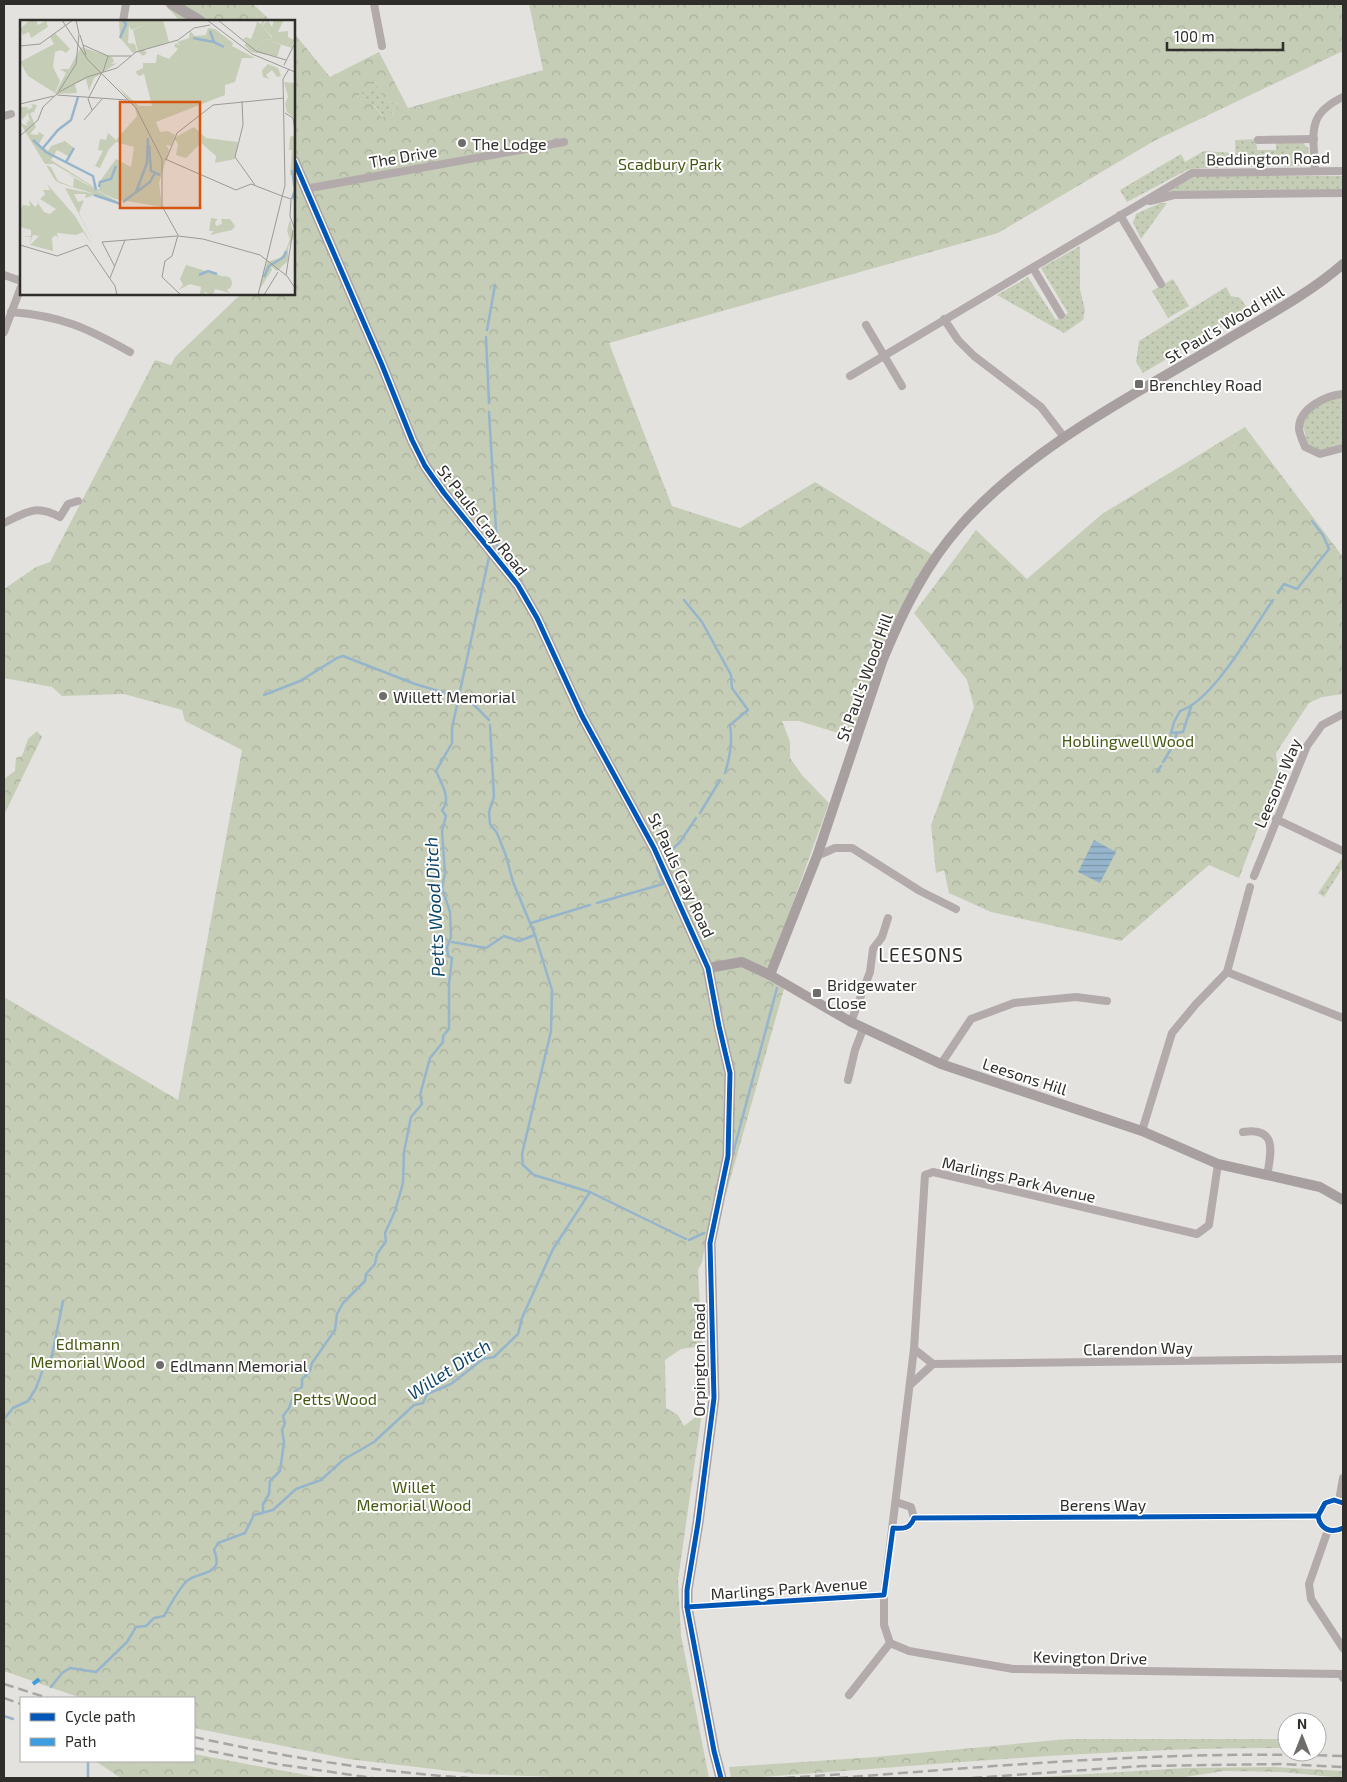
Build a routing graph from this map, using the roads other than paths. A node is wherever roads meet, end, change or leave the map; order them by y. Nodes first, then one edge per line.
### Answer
1 (126, 4) edge
2 (172, 4) edge
3 (374, 4) edge
4 (123, 20) edge
5 (198, 20) edge
6 (382, 46) dead end
7 (1343, 97) edge
8 (1314, 139) junction
9 (1258, 140) dead end
10 (564, 142) dead end
11 (295, 164) edge
12 (1315, 171) junction
13 (1343, 171) edge
14 (305, 189) junction
15 (1343, 193) edge
16 (1140, 203) junction
17 (1120, 215) junction
18 (1343, 264) edge
19 (1033, 268) junction
20 (4, 275) edge
21 (20, 281) edge
22 (1161, 284) dead end
23 (20, 290) edge
24 (11, 312) junction
25 (1061, 314) dead end
26 (944, 319) junction
27 (866, 325) dead end
28 (4, 332) edge
29 (130, 352) dead end
30 (884, 356) junction
31 (850, 376) dead end
32 (902, 386) dead end
33 (1343, 394) edge
34 (1064, 438) junction
35 (1343, 448) edge
36 (78, 501) dead end
37 (4, 523) edge
38 (1343, 714) edge
39 (1276, 819) junction
40 (1343, 851) edge
41 (817, 856) junction
42 (1254, 876) dead end
43 (1250, 887) dead end
44 (956, 909) dead end
45 (888, 918) dead end
46 (708, 968) junction
47 (1227, 972) junction
48 (770, 975) junction
49 (1107, 1001) dead end
50 (1343, 1018) edge
51 (850, 1022) junction
52 (864, 1029) junction
53 (941, 1064) junction
54 (848, 1080) dead end
55 (1142, 1131) junction
56 (1243, 1132) dead end
57 (1218, 1164) junction
58 (1267, 1176) junction
59 (1343, 1200) edge
60 (914, 1349) junction
61 (1343, 1360) edge
62 (933, 1364) junction
63 (910, 1385) junction
64 (1343, 1478) edge
65 (896, 1502) junction
66 (1341, 1502) edge
67 (1318, 1516) junction
68 (914, 1518) junction
69 (893, 1528) junction
70 (1343, 1528) edge
71 (1328, 1530) junction
72 (884, 1595) junction
73 (687, 1607) junction
74 (890, 1643) junction
75 (1343, 1648) edge
76 (1342, 1674) edge
77 (849, 1695) dead end
78 (721, 1778) edge

1 - 4 street
2 - 5 main road
3 - 6 street
7 - 8 street
8 - 9 street
8 - 12 street
10 - 14 street, The Drive
11 - 14 main road, St Pauls Cray Road
12 - 13 street, Beddington Road
12 - 16 street, Beddington Road
14 - 46 main road, St Pauls Cray Road
15 - 16 street, Beddington Road
16 - 17 street, Beddington Road
17 - 19 street, Beddington Road
17 - 22 street
18 - 34 street, St Paul's Wood Hill
19 - 25 street
19 - 26 street, Beddington Road
20 - 21 street
23 - 24 street
24 - 28 street
24 - 29 street
26 - 30 street, Beddington Road
26 - 34 street
27 - 30 street
30 - 31 street, Beddington Road
30 - 32 street
33 - 35 street
34 - 41 street, St Paul's Wood Hill
36 - 37 street
38 - 39 street, Leesons Way
39 - 40 street
39 - 42 street, Leesons Way
41 - 44 street
41 - 48 street, St Paul's Wood Hill
43 - 47 street
45 - 51 street
46 - 48 street, Leesons Hill
46 - 73 main road, Orpington Road
47 - 50 street
47 - 55 street
48 - 51 street, Leesons Hill
49 - 53 street
51 - 52 street, Leesons Hill
52 - 53 street, Leesons Hill
52 - 54 street
53 - 55 street, Leesons Hill
55 - 57 street, Leesons Hill
56 - 58 street
57 - 58 street, Leesons Hill
57 - 60 street, Marlings Park Avenue
58 - 59 street, Leesons Hill
60 - 62 street
60 - 63 street, Marlings Park Avenue
61 - 62 street, Clarendon Way
62 - 63 street
63 - 65 street, Marlings Park Avenue
64 - 66 street
65 - 68 street
65 - 69 street, Marlings Park Avenue
66 - 67 street
67 - 68 street, Berens Way
67 - 71 street
68 - 69 street, Berens Way
69 - 72 street, Marlings Park Avenue
70 - 71 street
71 - 75 street
72 - 73 street, Marlings Park Avenue
72 - 74 street
73 - 78 main road, Orpington Road
74 - 76 street, Kevington Drive
74 - 77 street

